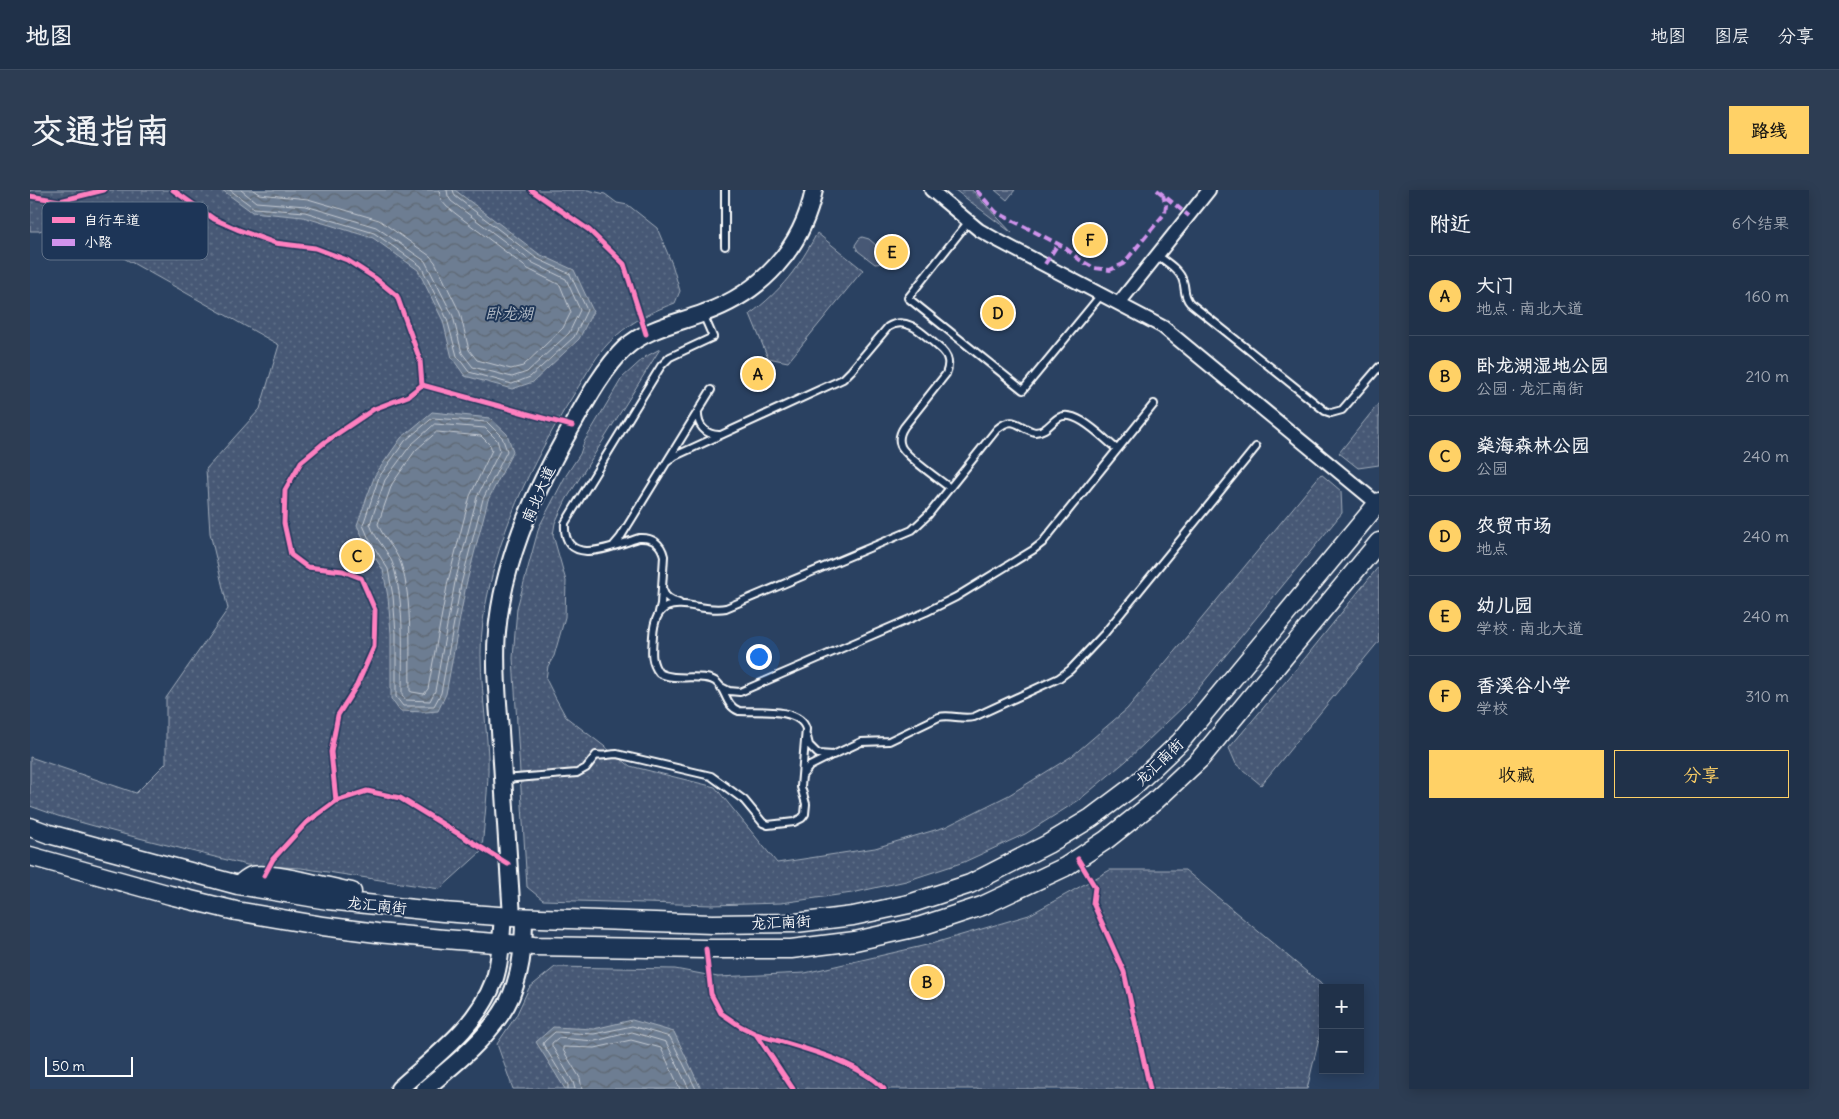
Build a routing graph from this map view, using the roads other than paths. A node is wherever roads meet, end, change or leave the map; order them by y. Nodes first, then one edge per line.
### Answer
1 (725, 190) edge
2 (814, 190) edge
3 (931, 190) edge
4 (1209, 190) edge
5 (969, 221) junction
6 (726, 246) dead end
7 (1157, 255) junction
8 (1102, 294) junction
9 (1120, 304) junction
10 (703, 314) junction
11 (1379, 367) edge
12 (711, 390) dead end
13 (1154, 404) dead end
14 (698, 411) junction
15 (721, 435) junction
16 (1256, 447) dead end
17 (1117, 449) junction
18 (667, 462) junction
19 (950, 488) junction
20 (1378, 503) edge
21 (630, 522) junction
22 (639, 538) junction
23 (1379, 542) edge
24 (612, 546) junction
25 (662, 589) junction
26 (680, 604) junction
27 (659, 613) junction
28 (721, 687) junction
29 (740, 692) junction
30 (732, 707) junction
31 (806, 729) junction
32 (833, 755) junction
33 (802, 778) junction
34 (503, 779) junction
35 (30, 827) edge
36 (30, 856) edge
37 (513, 917) junction
38 (501, 944) junction
39 (524, 946) junction
40 (399, 1089) edge
41 (425, 1089) edge

1 - 6 lane
2 - 10 street, 南北大道
3 - 5 street
4 - 7 street
5 - 8 street
5 - 8 lane
7 - 9 street
7 - 11 lane
8 - 9 street
9 - 20 street
10 - 24 lane
10 - 34 street, 南北大道
12 - 14 lane
13 - 17 lane
14 - 15 lane
14 - 18 lane
15 - 18 lane
15 - 19 lane
16 - 32 lane
17 - 19 lane
17 - 29 lane
18 - 21 lane
19 - 26 lane
20 - 37 main road, 龙汇南街
21 - 22 lane
21 - 24 lane
22 - 24 lane
22 - 25 lane
23 - 39 main road, 龙汇南街
25 - 26 lane
25 - 27 lane
26 - 27 lane
27 - 28 lane
28 - 29 lane
28 - 30 lane
29 - 30 lane
30 - 31 lane
31 - 32 lane
31 - 33 lane
32 - 33 lane
33 - 34 lane
34 - 37 street, 南北大道
35 - 37 main road, 龙汇南街
36 - 38 main road, 龙汇南街
37 - 38 street
37 - 39 street
38 - 39 main road, 龙汇南街
38 - 40 street
39 - 41 street

